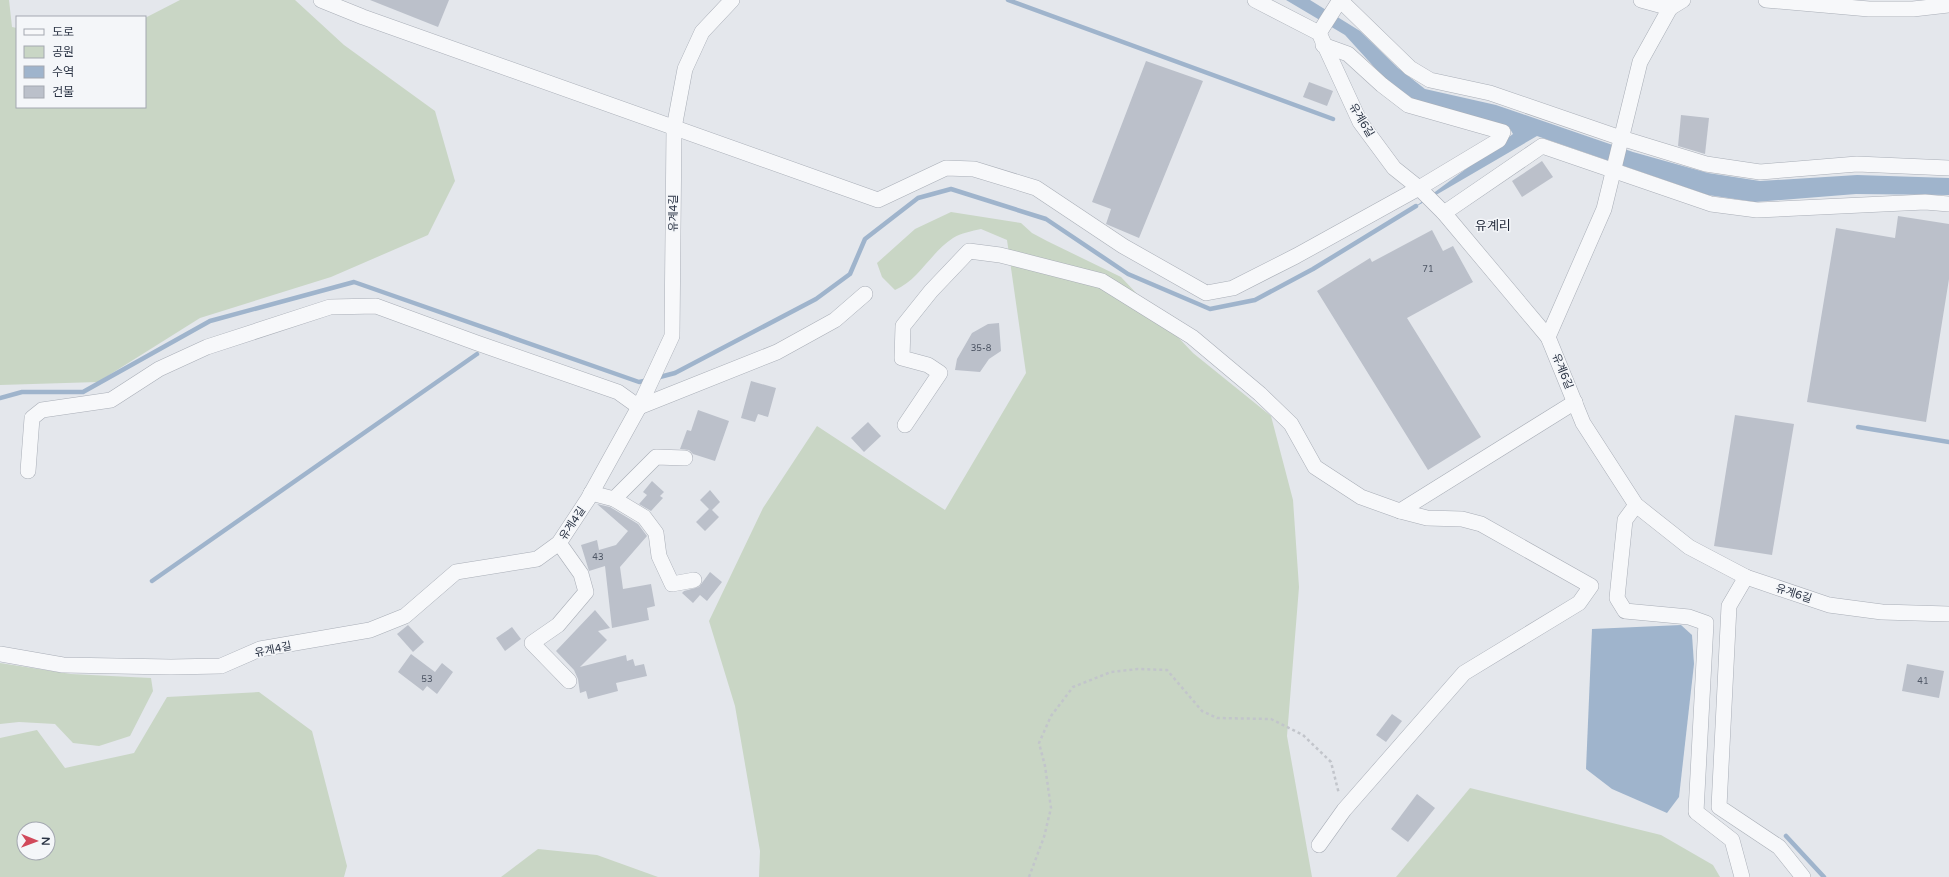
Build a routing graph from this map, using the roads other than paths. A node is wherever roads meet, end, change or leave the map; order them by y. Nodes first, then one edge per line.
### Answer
1 (321, 0) edge
2 (732, 0) edge
3 (1255, 0) edge
4 (1340, 0) edge
5 (1641, 0) edge
6 (1683, 0) edge
7 (1766, 0) edge
8 (1911, 4) edge
9 (1949, 5) edge
10 (1670, 8) junction
11 (1321, 39) junction
12 (674, 128) junction
13 (1621, 138) junction
14 (1949, 168) edge
15 (1613, 171) junction
16 (1419, 188) junction
17 (1949, 204) edge
18 (1444, 213) junction
19 (865, 294) dead end
20 (1548, 337) junction
21 (1575, 402) junction
22 (639, 407) junction
23 (905, 425) dead end
24 (685, 458) dead end
25 (28, 471) dead end
26 (591, 493) junction
27 (614, 499) junction
28 (1636, 505) junction
29 (1400, 511) junction
30 (559, 543) junction
31 (1746, 577) junction
32 (694, 580) dead end
33 (1949, 614) edge
34 (0, 654) edge
35 (569, 681) dead end
36 (1319, 845) dead end
37 (1742, 877) edge
38 (1803, 877) edge

1 - 12 street
2 - 12 street, 유계4길
3 - 11 street
4 - 11 street
4 - 13 street
5 - 10 street
6 - 10 street
7 - 8 street
8 - 9 street
10 - 13 street
11 - 16 street, 유계6길
11 - 16 street
12 - 16 street
12 - 22 street, 유계4길
13 - 14 street
13 - 15 street
15 - 17 street
15 - 18 street
15 - 20 street
16 - 18 street, 유계6길
18 - 20 street, 유계6길
19 - 22 street
20 - 21 street, 유계6길
21 - 28 street, 유계6길
21 - 29 street
22 - 25 street
22 - 26 street, 유계4길
23 - 29 street
24 - 27 street
26 - 27 street
26 - 30 street, 유계4길
27 - 32 street
28 - 31 street, 유계6길
28 - 37 street
29 - 36 street
30 - 34 street, 유계4길
30 - 35 street
31 - 33 street, 유계6길
31 - 38 street

